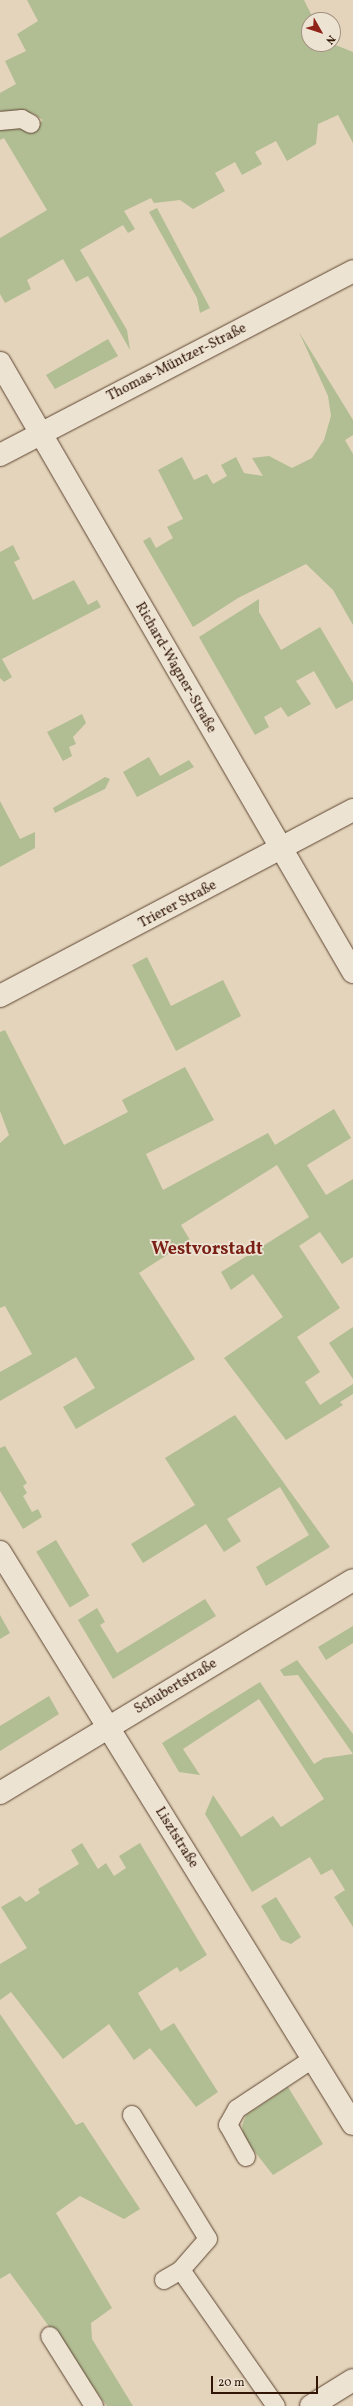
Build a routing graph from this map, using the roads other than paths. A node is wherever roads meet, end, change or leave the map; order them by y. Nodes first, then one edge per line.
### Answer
1 (0, 121) edge
2 (31, 124) dead end
3 (353, 271) edge
4 (0, 363) edge
5 (41, 434) junction
6 (0, 455) edge
7 (353, 810) edge
8 (281, 850) junction
9 (353, 972) edge
10 (0, 996) edge
11 (0, 1552) edge
12 (353, 1580) edge
13 (107, 1728) junction
14 (0, 1793) edge
15 (314, 2058) junction
16 (132, 2115) dead end
17 (353, 2124) edge
18 (246, 2157) dead end
19 (180, 2270) junction
20 (164, 2280) dead end
21 (50, 2336) dead end
22 (353, 2380) edge
23 (94, 2406) edge
24 (276, 2406) edge
25 (311, 2406) edge

1 - 2 lane
3 - 5 street, Thomas-Müntzer-Straße
4 - 5 street, Richard-Wagner-Straße
5 - 6 street, Thomas-Müntzer-Straße
5 - 8 street, Richard-Wagner-Straße
7 - 8 street, Trierer Straße
8 - 9 street, Richard-Wagner-Straße
8 - 10 street, Trierer Straße
11 - 13 street, Lisztstraße
12 - 13 street, Schubertstraße
13 - 14 street, Schubertstraße
13 - 15 street, Lisztstraße
15 - 17 street, Lisztstraße
15 - 18 lane
16 - 19 lane
19 - 20 lane
19 - 24 lane
21 - 23 lane
22 - 25 street

